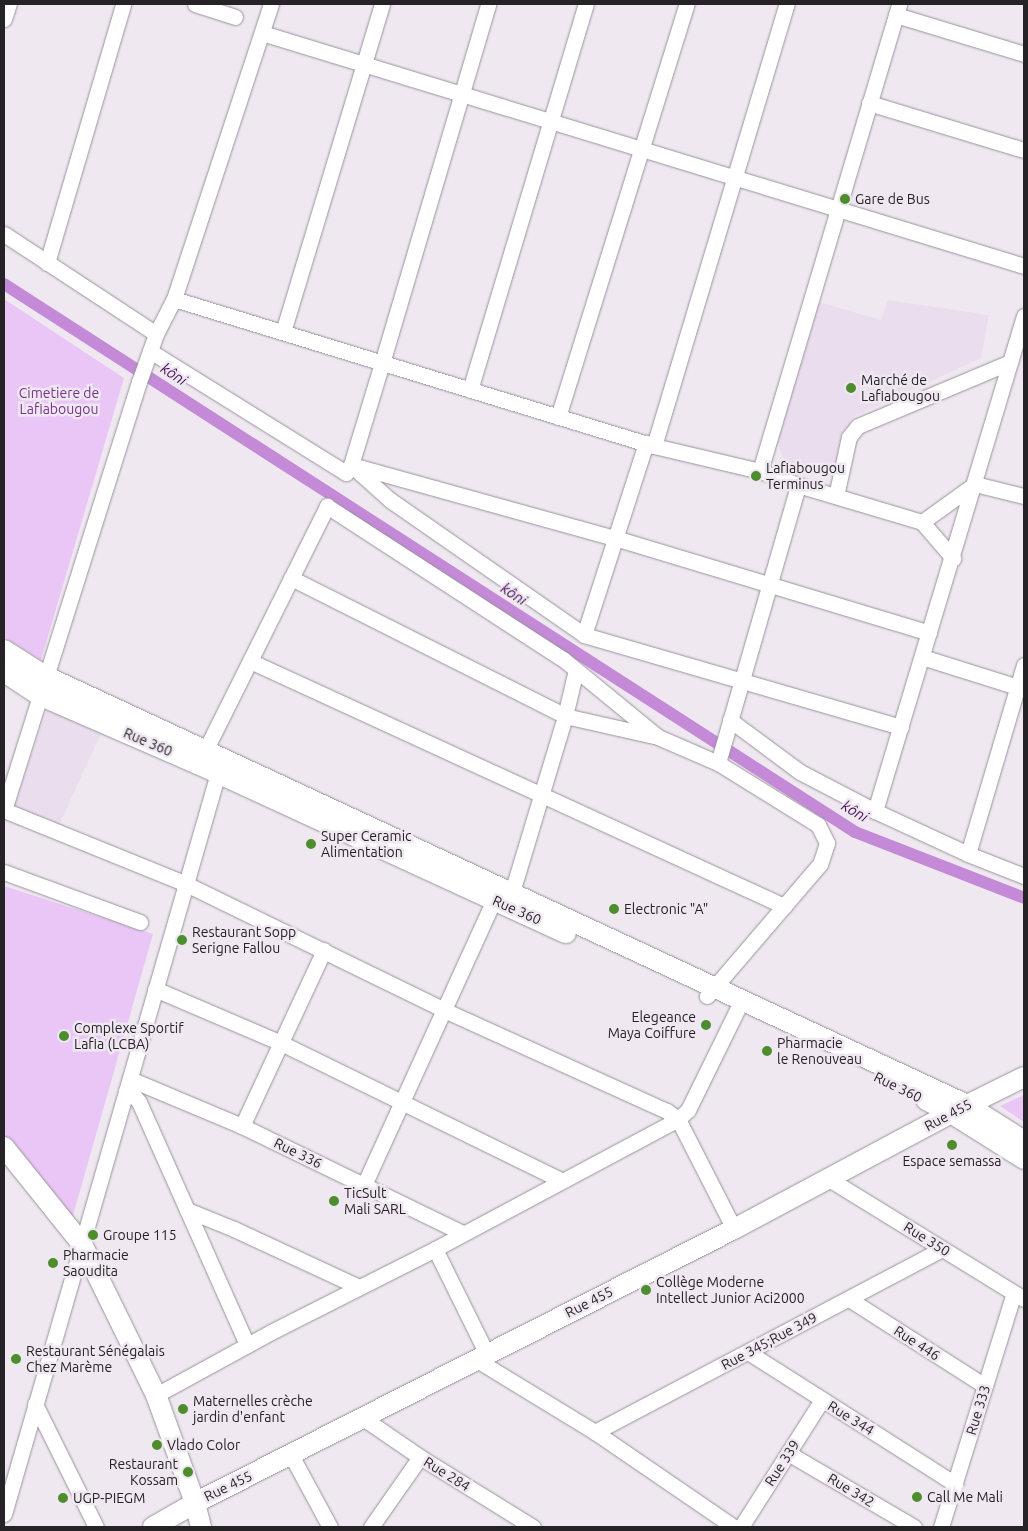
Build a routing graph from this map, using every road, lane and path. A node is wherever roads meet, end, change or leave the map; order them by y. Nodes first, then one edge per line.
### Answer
1 (8, 4) edge
2 (122, 4) edge
3 (195, 4) edge
4 (271, 4) edge
5 (382, 4) edge
6 (488, 4) edge
7 (586, 4) edge
8 (686, 4) edge
9 (787, 4) edge
10 (897, 9) edge
11 (235, 17) dead end
12 (4, 19) edge
13 (262, 33) junction
14 (1024, 54) edge
15 (364, 64) junction
16 (462, 94) junction
17 (869, 103) junction
18 (551, 121) junction
19 (642, 149) junction
20 (1024, 150) edge
21 (735, 178) junction
22 (837, 209) junction
23 (4, 234) edge
24 (48, 262) junction
25 (1024, 266) edge
26 (174, 299) junction
27 (1024, 316) edge
28 (283, 332) junction
29 (156, 334) junction
30 (150, 351) junction
31 (382, 362) junction
32 (1010, 362) junction
33 (470, 390) junction
34 (558, 417) junction
35 (650, 445) junction
36 (351, 465) junction
37 (760, 471) junction
38 (975, 484) junction
39 (798, 485) junction
40 (836, 496) junction
41 (1024, 496) edge
42 (922, 522) junction
43 (615, 538) junction
44 (953, 558) junction
45 (291, 578) junction
46 (768, 584) junction
47 (929, 633) junction
48 (584, 635) junction
49 (4, 650) edge
50 (922, 657) junction
51 (250, 661) junction
52 (1024, 666) edge
53 (576, 670) junction
54 (4, 672) edge
55 (45, 676) junction
56 (742, 681) junction
57 (1021, 688) edge
58 (39, 695) junction
59 (565, 716) junction
60 (730, 720) junction
61 (901, 727) junction
62 (658, 737) junction
63 (720, 754) junction
64 (202, 757) junction
65 (218, 773) junction
66 (540, 794) junction
67 (4, 810) edge
68 (875, 811) junction
69 (968, 854) junction
70 (4, 872) edge
71 (1024, 876) edge
72 (186, 884) junction
73 (512, 892) junction
74 (494, 900) junction
75 (784, 906) junction
76 (140, 922) dead end
77 (324, 950) junction
78 (155, 989) junction
79 (710, 992) junction
80 (444, 1010) junction
81 (737, 1010) junction
82 (281, 1043) junction
83 (1024, 1077) edge
84 (128, 1085) junction
85 (402, 1102) junction
86 (959, 1109) junction
87 (678, 1119) junction
88 (242, 1126) junction
89 (1024, 1142) edge
90 (4, 1147) edge
91 (1024, 1158) edge
92 (829, 1179) junction
93 (561, 1180) junction
94 (364, 1185) junction
95 (187, 1210) junction
96 (734, 1229) junction
97 (462, 1233) junction
98 (82, 1244) junction
99 (435, 1249) junction
100 (942, 1249) junction
101 (359, 1288) junction
102 (1019, 1296) edge
103 (849, 1299) junction
104 (246, 1345) junction
105 (748, 1352) junction
106 (482, 1357) junction
107 (985, 1386) junction
108 (156, 1395) junction
109 (822, 1400) junction
110 (35, 1404) junction
111 (363, 1418) junction
112 (595, 1432) junction
113 (788, 1453) junction
114 (291, 1455) junction
115 (420, 1457) junction
116 (955, 1484) junction
117 (195, 1502) junction
118 (4, 1514) edge
119 (516, 1523) edge
120 (96, 1527) edge
121 (153, 1527) edge
122 (201, 1527) edge
123 (330, 1527) edge
124 (371, 1527) edge
125 (533, 1527) edge
126 (734, 1527) edge
127 (741, 1527) edge
128 (914, 1527) edge
129 (941, 1527) edge

1 - 12 street
2 - 24 street
3 - 11 street
4 - 13 street
5 - 15 street
6 - 16 street
7 - 18 street
8 - 19 street
9 - 21 street
10 - 14 street
10 - 17 street
13 - 15 street
13 - 26 street
15 - 16 street
15 - 28 street
16 - 18 street
16 - 31 street
17 - 20 street
17 - 22 street
18 - 19 street
18 - 33 street
19 - 21 street
19 - 34 street
21 - 22 street
21 - 35 street
22 - 25 street
22 - 37 street
23 - 24 street
24 - 29 street
26 - 28 street
26 - 29 street
27 - 32 street
28 - 31 street
29 - 30 street
30 - 36 street
30 - 55 street
31 - 33 street
31 - 36 street
32 - 38 street
32 - 40 street
33 - 34 street
34 - 35 street
35 - 37 street
35 - 43 street
36 - 43 street
36 - 48 street
37 - 39 street
38 - 41 street
38 - 42 street
38 - 44 street
39 - 40 street
39 - 46 street
40 - 42 street
42 - 44 street
43 - 46 street
43 - 48 street
44 - 47 street
45 - 51 street
45 - 53 street
45 - 59 street
46 - 47 street
46 - 56 street
47 - 50 street
48 - 56 street
49 - 55 main road, Rue 360
50 - 57 street
50 - 61 street
51 - 64 street
51 - 66 street
52 - 57 street
53 - 59 street
53 - 62 street
54 - 58 main road, Rue 360
55 - 58 street
55 - 64 main road, Rue 360
56 - 60 street
56 - 61 street
57 - 69 street
58 - 64 main road, Rue 360
58 - 67 street
59 - 62 street
59 - 66 street
60 - 63 street
60 - 68 street
61 - 68 street
62 - 63 street
63 - 75 street
64 - 65 main road, Rue 360
64 - 73 main road, Rue 360
65 - 72 street
65 - 74 main road, Rue 360
66 - 73 street
66 - 75 street
67 - 72 street
68 - 69 street
69 - 71 street
70 - 76 street
72 - 77 street
72 - 78 street
73 - 79 main road, Rue 360
74 - 79 main road, Rue 360
74 - 80 street
75 - 79 street
77 - 80 street
77 - 82 street
78 - 82 street
78 - 84 street
79 - 81 main road, Rue 360
79 - 86 main road, Rue 360
80 - 85 street
80 - 87 street
81 - 86 main road, Rue 360
81 - 87 street
82 - 85 street
82 - 88 street
83 - 86 main road, Rue 455
84 - 88 street, Rue 336
84 - 95 street
84 - 98 street
85 - 93 street
85 - 94 street
86 - 89 main road
86 - 91 main road, Rue 360
86 - 92 main road, Rue 455
87 - 93 street
87 - 96 street
88 - 94 street, Rue 336
90 - 98 main road
92 - 96 main road, Rue 455
92 - 100 street, Rue 350
93 - 97 street
94 - 97 street, Rue 336
95 - 101 street
95 - 104 street
96 - 106 main road, Rue 455
97 - 99 street
98 - 108 main road
98 - 110 street
99 - 101 street
99 - 106 street
100 - 102 street, Rue 350
100 - 103 street, Rue 345;Rue 349
101 - 104 street
102 - 107 street, Rue 333
103 - 105 street, Rue 345;Rue 349
103 - 107 street, Rue 446
104 - 108 street
105 - 109 street, Rue 344
105 - 112 street, Rue 345;Rue 349
106 - 111 main road, Rue 455
106 - 112 street
107 - 116 street, Rue 333
108 - 117 main road
109 - 113 street, Rue 339
109 - 116 street, Rue 344
110 - 118 street
110 - 120 street
111 - 114 main road, Rue 455
111 - 115 street, Rue 284
112 - 126 street
113 - 127 street, Rue 339
113 - 128 street, Rue 342
114 - 117 main road, Rue 455
114 - 123 street
115 - 119 street, Rue 284
115 - 124 street
116 - 129 street, Rue 333
117 - 121 main road, Rue 455
117 - 122 main road
119 - 125 street, Rue 284

